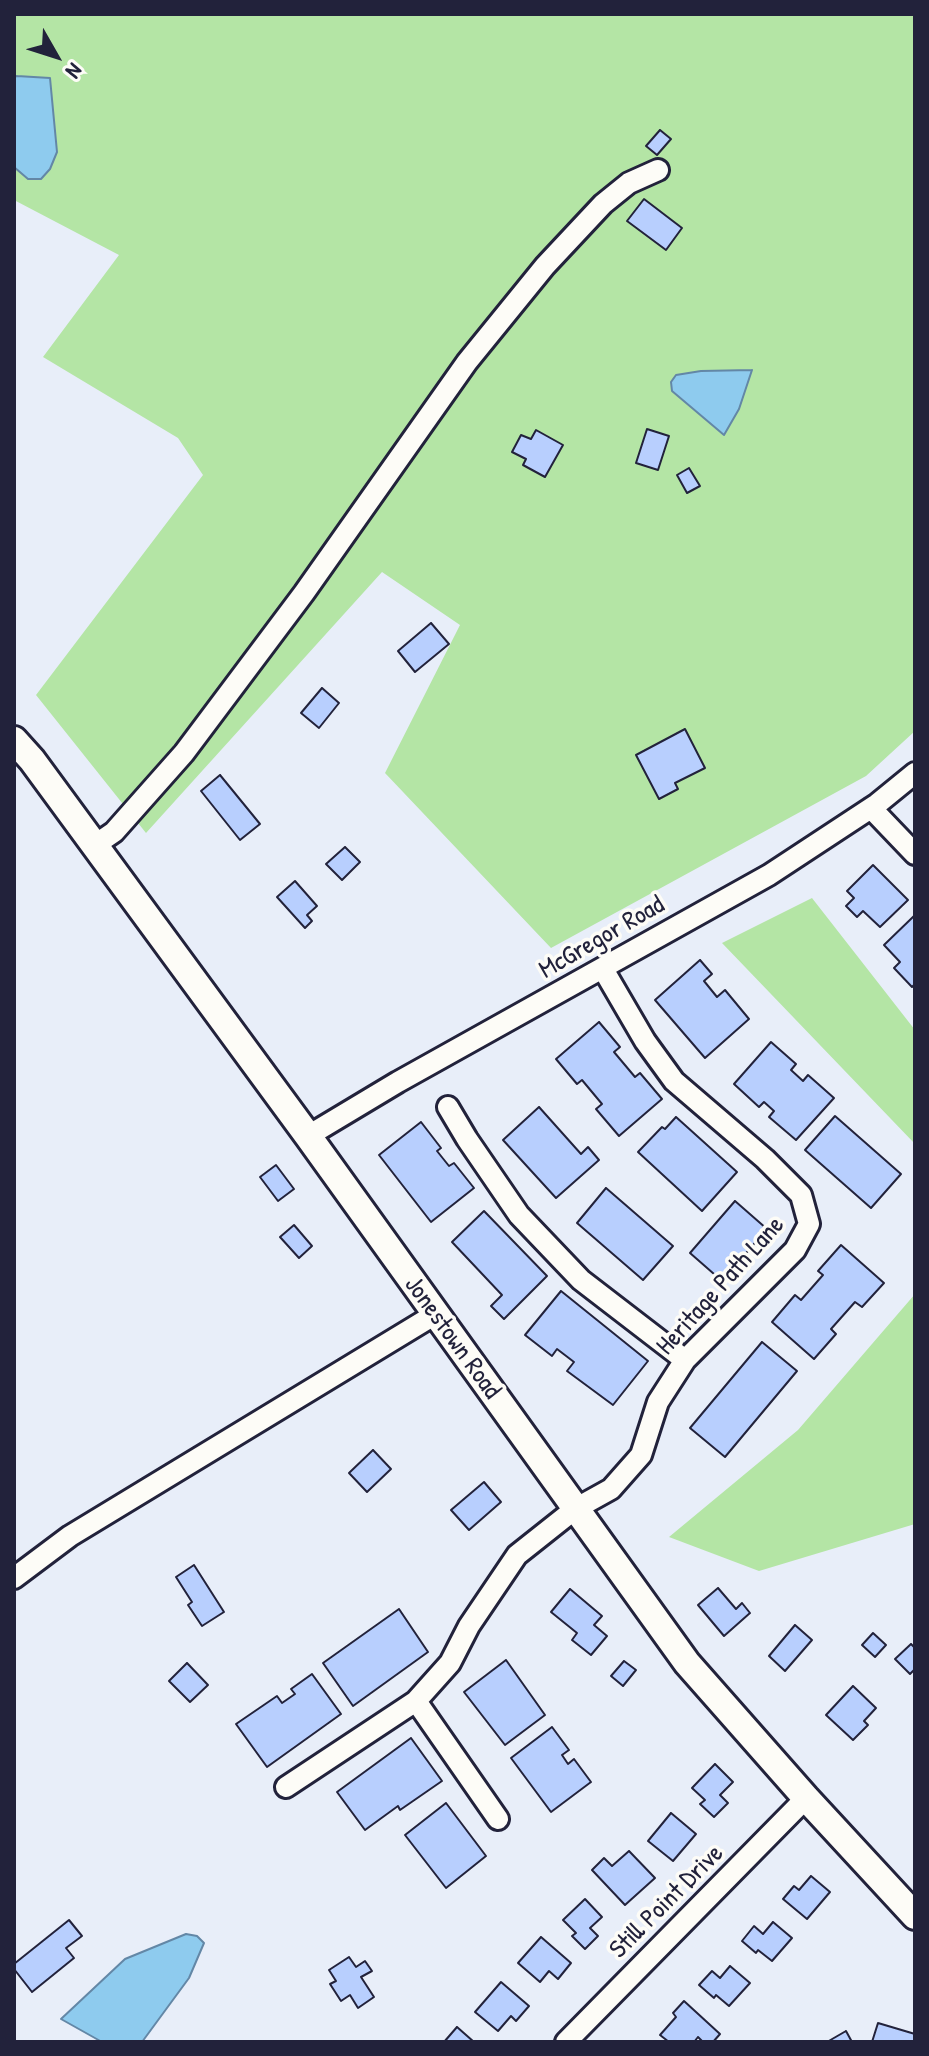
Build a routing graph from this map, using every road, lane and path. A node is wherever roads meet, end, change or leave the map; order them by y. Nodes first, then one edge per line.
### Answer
1 (658, 170) dead end
2 (14, 740) edge
3 (915, 773) edge
4 (871, 808) junction
5 (95, 845) junction
6 (915, 854) edge
7 (603, 969) junction
8 (448, 1107) dead end
9 (308, 1136) junction
10 (434, 1315) junction
11 (685, 1360) junction
12 (575, 1509) junction
13 (14, 1578) edge
14 (416, 1701) junction
15 (286, 1787) dead end
16 (806, 1798) junction
17 (498, 1819) dead end
18 (915, 1916) edge
19 (566, 2042) edge

1 - 5 street
2 - 5 main road, Jonestown Road
3 - 4 street, McGregor Road
4 - 6 street
4 - 7 street, McGregor Road
5 - 9 main road, Jonestown Road
7 - 9 street, McGregor Road
7 - 11 street, Heritage Path Lane
8 - 11 street
9 - 10 main road, Jonestown Road
10 - 12 main road, Jonestown Road
10 - 13 street
11 - 12 street, Heritage Path Lane
12 - 14 street, Heritage Path Lane
12 - 16 main road, Jonestown Road
14 - 15 street, Heritage Path Lane
14 - 17 street
16 - 18 main road, Jonestown Road
16 - 19 street, Still Point Drive

